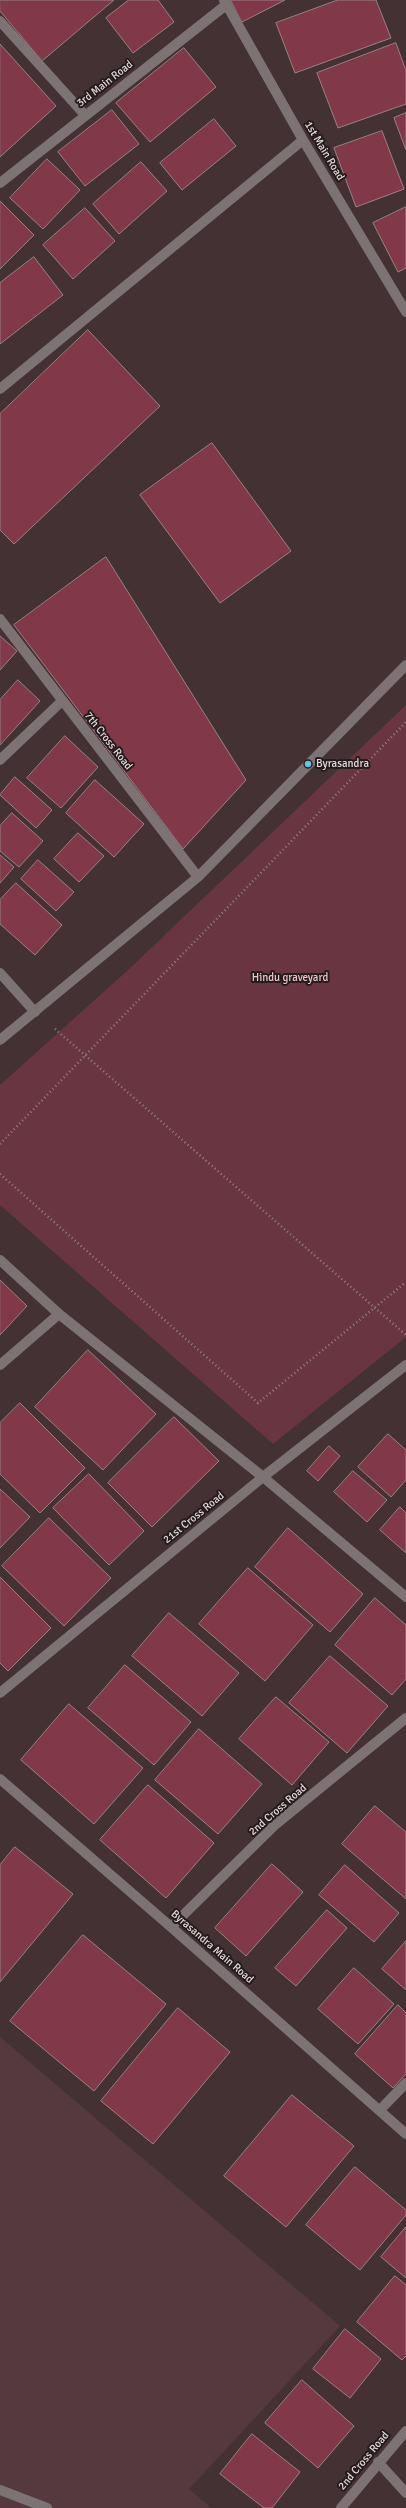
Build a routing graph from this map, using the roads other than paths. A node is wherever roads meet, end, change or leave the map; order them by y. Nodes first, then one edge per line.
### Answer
1 (225, 3) edge
2 (0, 21) edge
3 (85, 115) junction
4 (303, 140) junction
5 (2, 178) edge
6 (406, 312) edge
7 (0, 388) edge
8 (0, 619) edge
9 (406, 665) edge
10 (62, 702) junction
11 (0, 760) edge
12 (198, 877) junction
13 (0, 973) edge
14 (35, 1012) junction
15 (0, 1040) edge
16 (0, 1260) edge
17 (59, 1314) junction
18 (0, 1365) edge
19 (406, 1365) edge
20 (263, 1477) junction
21 (406, 1597) edge
22 (0, 1693) edge
23 (406, 1718) edge
24 (0, 1779) edge
25 (172, 1927) junction
26 (406, 2083) edge
27 (380, 2110) junction
28 (406, 2134) edge
29 (406, 2431) edge
30 (378, 2462) junction
31 (0, 2490) edge
32 (406, 2493) edge
33 (46, 2508) edge
34 (341, 2508) edge

1 - 3 street, 3rd Main Road
1 - 4 street, 1st Main Road
2 - 3 street
3 - 5 street, 3rd Main Road
4 - 6 street, 1st Main Road
4 - 7 street
8 - 10 street, 7th Cross Road
9 - 12 street
10 - 11 street
10 - 12 street, 7th Cross Road
12 - 14 street
13 - 14 street
14 - 15 street
16 - 17 street
17 - 18 street
17 - 20 street
19 - 20 street, 21st Cross Road
20 - 21 street
20 - 22 street, 21st Cross Road
23 - 25 street, 2nd Cross Road
24 - 25 street, Byrasandra Main Road
25 - 27 street, Byrasandra Main Road
26 - 27 street
27 - 28 street, Byrasandra Main Road
29 - 30 street, 2nd Cross Road
30 - 32 street
30 - 34 street, 2nd Cross Road
31 - 33 street

